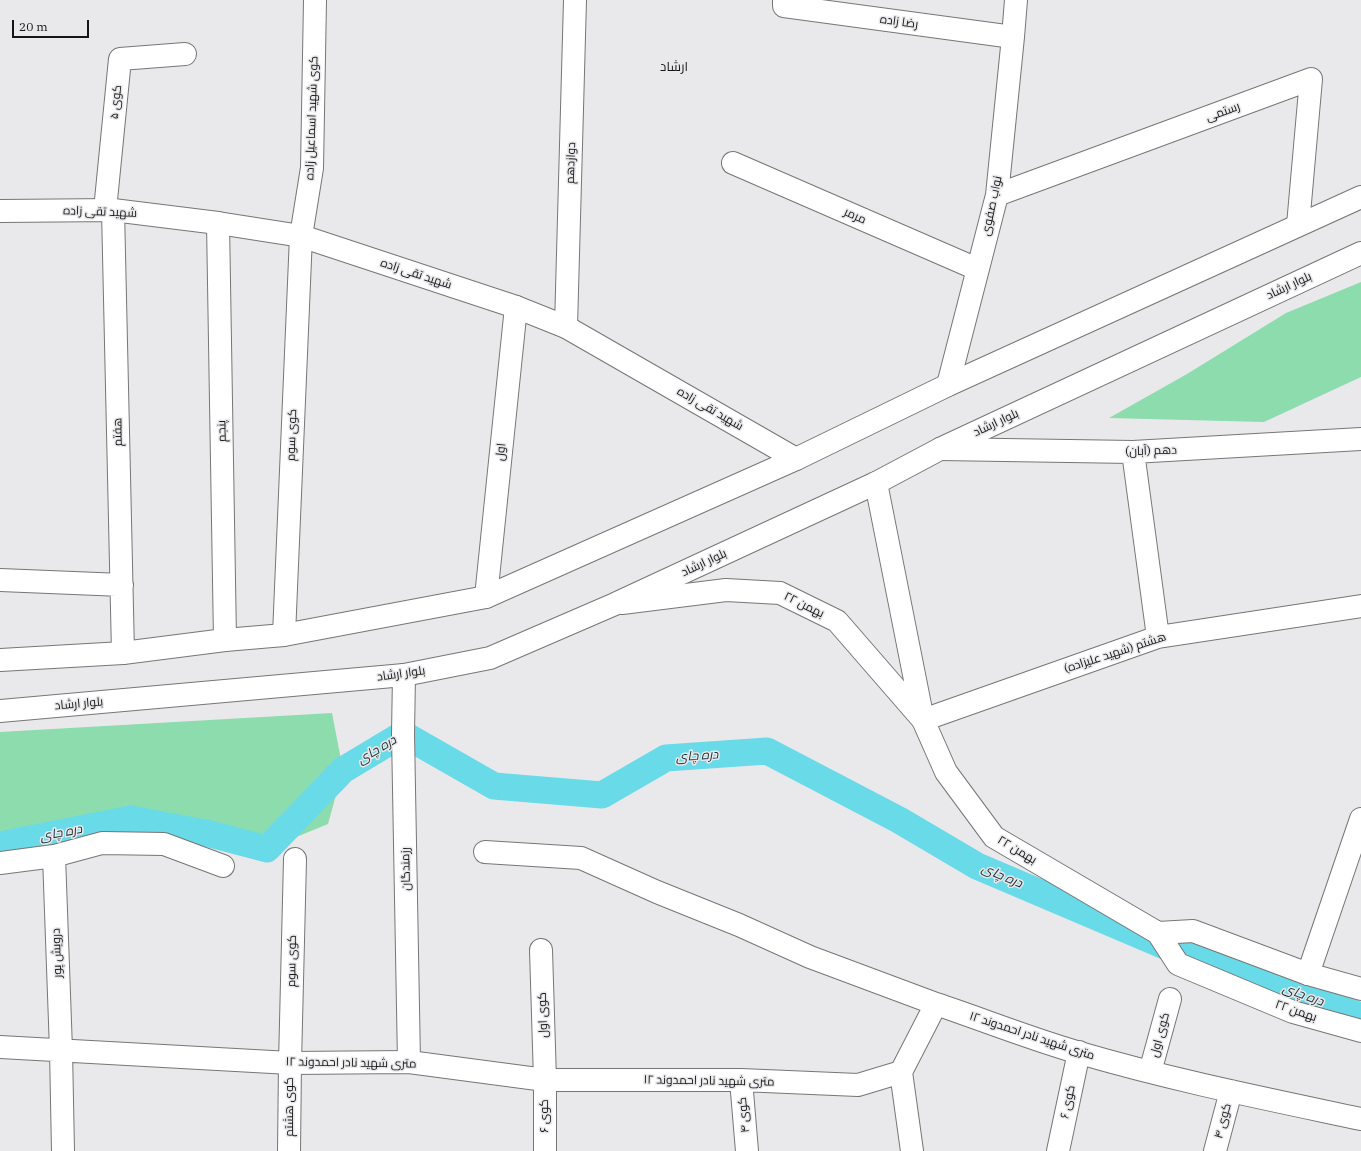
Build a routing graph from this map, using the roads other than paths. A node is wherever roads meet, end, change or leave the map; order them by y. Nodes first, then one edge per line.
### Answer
1 (316, 0) edge
2 (575, 0) edge
3 (1016, 0) edge
4 (784, 3) edge
5 (1013, 37) junction
6 (185, 54) dead end
7 (734, 163) dead end
8 (997, 195) junction
9 (1361, 197) edge
10 (109, 210) junction
11 (0, 211) edge
12 (218, 223) junction
13 (1298, 225) junction
14 (301, 236) junction
15 (1361, 252) edge
16 (977, 269) junction
17 (516, 307) junction
18 (566, 327) junction
19 (948, 385) junction
20 (1361, 439) edge
21 (940, 449) junction
22 (1133, 452) junction
23 (796, 458) junction
24 (876, 483) junction
25 (0, 580) edge
26 (122, 585) junction
27 (486, 597) junction
28 (615, 604) junction
29 (1361, 606) edge
30 (284, 635) junction
31 (1158, 637) junction
32 (226, 640) junction
33 (124, 653) junction
34 (0, 660) edge
35 (404, 675) junction
36 (0, 711) edge
37 (923, 720) junction
38 (1361, 820) edge
39 (485, 852) dead end
40 (54, 856) junction
41 (295, 859) dead end
42 (0, 863) edge
43 (222, 866) dead end
44 (1158, 933) junction
45 (541, 950) dead end
46 (1308, 974) junction
47 (1361, 988) edge
48 (1170, 999) dead end
49 (936, 1004) junction
50 (1361, 1031) edge
51 (0, 1047) edge
52 (61, 1050) junction
53 (1079, 1052) junction
54 (409, 1062) junction
55 (290, 1063) junction
56 (901, 1072) junction
57 (1150, 1072) junction
58 (545, 1080) junction
59 (741, 1080) junction
60 (1231, 1091) junction
61 (1361, 1119) edge
62 (63, 1151) edge
63 (289, 1151) edge
64 (545, 1151) edge
65 (747, 1151) edge
66 (912, 1151) edge
67 (1058, 1151) edge
68 (1215, 1151) edge

1 - 14 street, کوی شهید اسماعیل زاده
2 - 18 street, دوازدهم
3 - 5 street, نواب صفوی
4 - 5 street, رضا زاده
5 - 8 street, نواب صفوی
6 - 10 street, کوی ۵
7 - 16 street, مرمر
8 - 13 street, رستمی
8 - 16 street, نواب صفوی
9 - 13 street
10 - 11 street, شهید تقی زاده
10 - 12 street, شهید تقی زاده
10 - 26 street, هفتم
12 - 14 street, شهید تقی زاده
12 - 32 street, پنجم
13 - 19 street
14 - 17 street, شهید تقی زاده
14 - 30 street, کوی سوم
15 - 21 street, بلوار ارشاد
16 - 19 street, نواب صفوی
17 - 18 street, شهید تقی زاده
17 - 27 street, اول
18 - 23 street, شهید تقی زاده
19 - 23 street
20 - 22 street, دهم (آبان)
21 - 22 street, دهم (آبان)
21 - 24 street, بلوار ارشاد
22 - 31 street
23 - 27 street
24 - 28 street, بلوار ارشاد
24 - 37 street, ۲۲ بهمن
25 - 26 street
26 - 33 street, هفتم
27 - 30 street
28 - 35 street, بلوار ارشاد
28 - 37 street, ۲۲ بهمن
29 - 31 street, هشتم (شهید علیزاده)
30 - 32 street
31 - 37 street, هشتم (شهید علیزاده)
32 - 33 street
33 - 34 street
35 - 36 street, بلوار ارشاد
35 - 54 street, رزمندگان
37 - 44 street, ۲۲ بهمن
38 - 46 street
39 - 49 street, ۱۲ متری شهید نادر احمدوند
40 - 42 street
40 - 43 street
40 - 52 street, درویش پور
41 - 55 street, کوی سوم
44 - 46 street
44 - 50 street, ۲۲ بهمن
45 - 58 street, کوی اول
46 - 47 street
48 - 57 street, کوی اول
49 - 53 street, ۱۲ متری شهید نادر احمدوند
49 - 56 street
51 - 52 street, ۱۲ متری شهید نادر احمدوند
52 - 55 street, ۱۲ متری شهید نادر احمدوند
52 - 62 street, درویش پور
53 - 57 street, ۱۲ متری شهید نادر احمدوند
53 - 67 street, کوی ۶
54 - 55 street, ۱۲ متری شهید نادر احمدوند
54 - 58 street, ۱۲ متری شهید نادر احمدوند
55 - 63 street, کوی هشتم
56 - 59 street, ۱۲ متری شهید نادر احمدوند
56 - 66 street
57 - 60 street, ۱۲ متری شهید نادر احمدوند
58 - 59 street, ۱۲ متری شهید نادر احمدوند
58 - 64 street, کوی ۶
59 - 65 street, کوی ۴
60 - 61 street, ۱۲ متری شهید نادر احمدوند
60 - 68 street, کوی ۴

